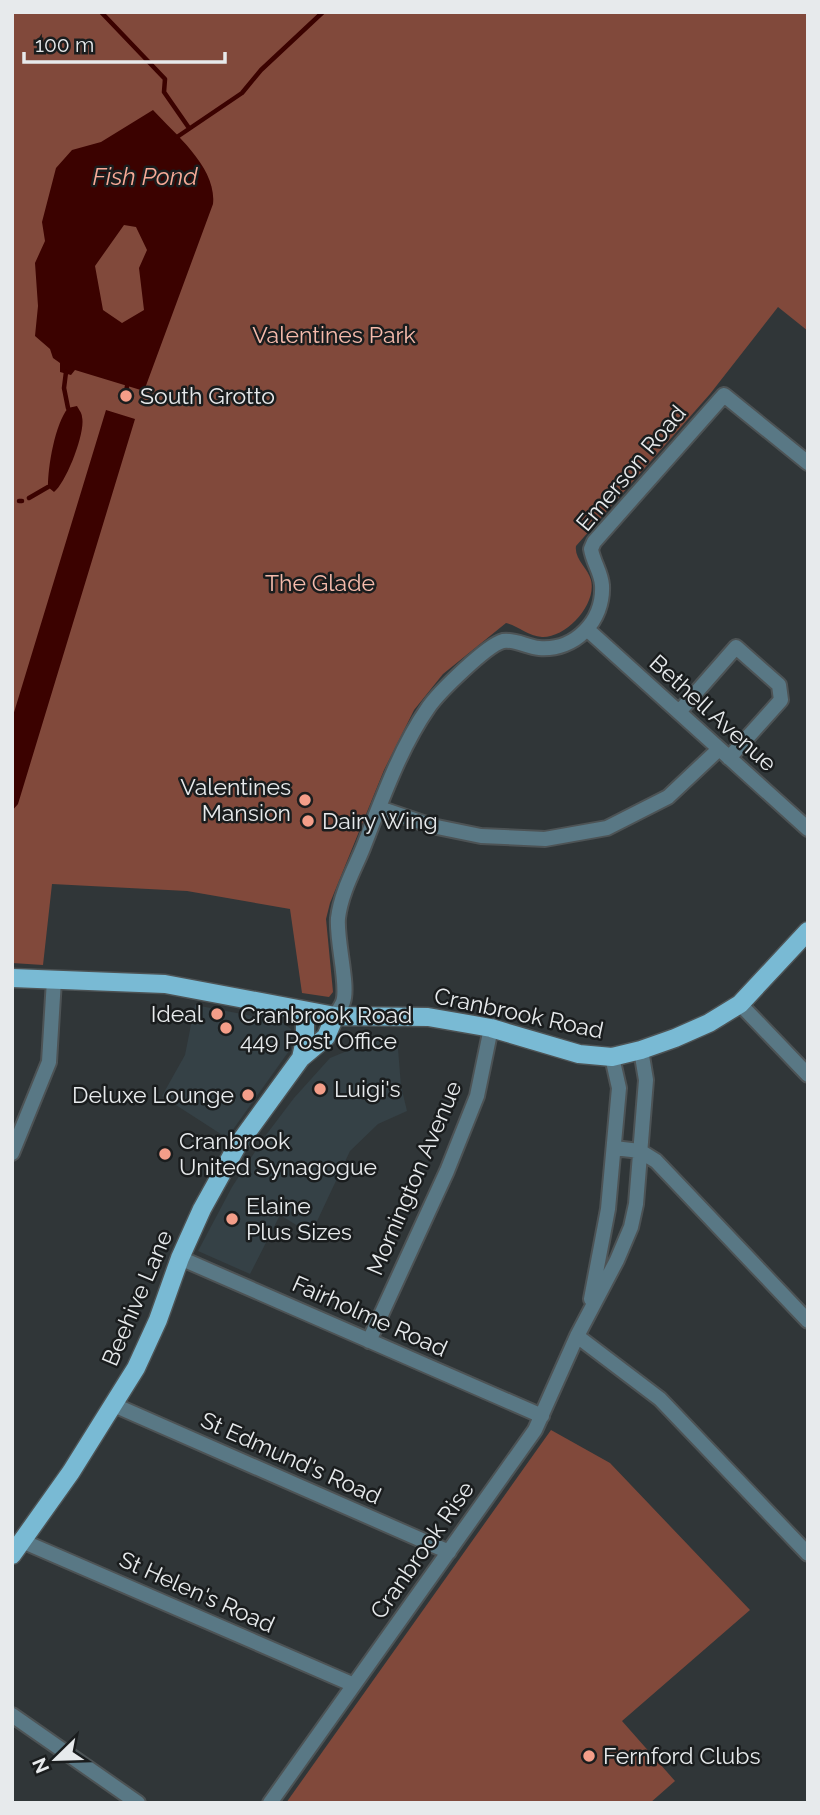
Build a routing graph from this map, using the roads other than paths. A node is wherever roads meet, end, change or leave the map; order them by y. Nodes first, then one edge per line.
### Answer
1 (808, 463) edge
2 (588, 630) junction
3 (679, 712) junction
4 (724, 753) junction
5 (379, 808) junction
6 (808, 829) edge
7 (808, 931) edge
8 (12, 978) edge
9 (54, 980) junction
10 (740, 1004) junction
11 (305, 1012) junction
12 (335, 1016) junction
13 (491, 1028) junction
14 (641, 1050) junction
15 (612, 1057) junction
16 (301, 1058) junction
17 (808, 1075) edge
18 (614, 1148) junction
19 (640, 1151) junction
20 (12, 1153) edge
21 (180, 1258) junction
22 (589, 1310) junction
23 (808, 1321) edge
24 (577, 1335) junction
25 (369, 1341) junction
26 (114, 1405) junction
27 (542, 1416) junction
28 (17, 1548) edge
29 (449, 1552) junction
30 (808, 1554) edge
31 (354, 1685) junction
32 (12, 1716) edge
33 (138, 1803) edge
34 (270, 1803) edge

1 - 2 street, Emerson Road
2 - 3 street, Bethell Avenue
2 - 5 street
3 - 4 street, Bethell Avenue
3 - 4 street
4 - 5 street
4 - 6 street, Bethell Avenue
5 - 12 street
7 - 10 main road, Cranbrook Road
8 - 9 main road, Cranbrook Road
9 - 11 main road, Cranbrook Road
9 - 20 street
10 - 14 main road, Cranbrook Road
10 - 17 street
11 - 12 main road, Cranbrook Road
11 - 16 main road, Beehive Lane
12 - 13 main road, Cranbrook Road
12 - 16 main road, Beehive Lane
13 - 15 main road, Cranbrook Road
13 - 25 street, Mornington Avenue
14 - 15 main road, Cranbrook Road
14 - 19 street, Cranbrook Rise
15 - 18 street, Cranbrook Rise
16 - 21 main road, Beehive Lane
18 - 19 street
18 - 22 street, Cranbrook Rise
19 - 22 street, Cranbrook Rise
19 - 23 street
21 - 25 street, Fairholme Road
21 - 26 main road, Beehive Lane
22 - 24 street, Cranbrook Rise
24 - 27 street, Cranbrook Rise
24 - 30 street
25 - 27 street, Fairholme Road
26 - 28 main road, Beehive Lane
26 - 29 street, St Edmund's Road
27 - 29 street, Cranbrook Rise
28 - 31 street, St Helen's Road
29 - 31 street, Cranbrook Rise
31 - 34 street, Cranbrook Rise
32 - 33 street

